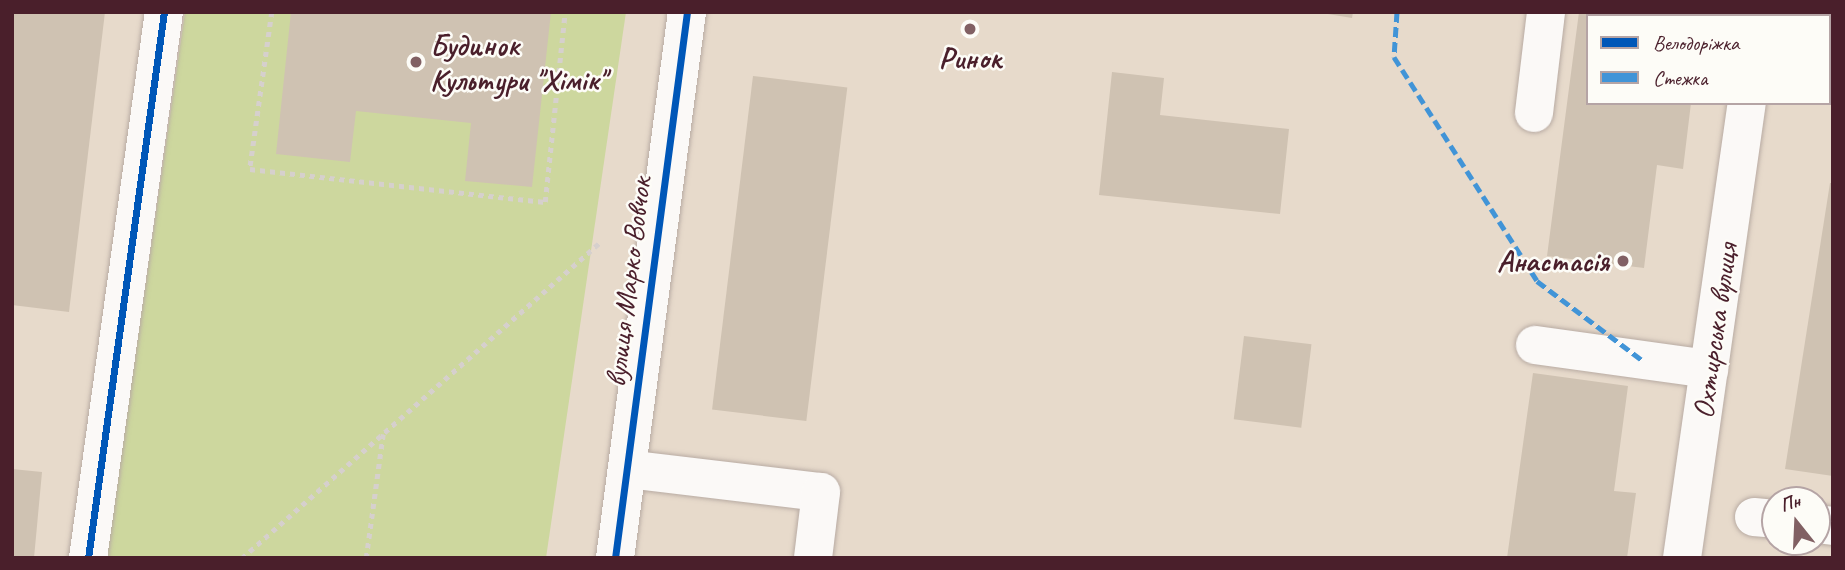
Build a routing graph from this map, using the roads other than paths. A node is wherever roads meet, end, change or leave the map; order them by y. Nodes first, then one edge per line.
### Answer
1 (164, 12) edge
2 (687, 12) edge
3 (1546, 12) edge
4 (1747, 105) edge
5 (1534, 113) dead end
6 (1535, 345) dead end
7 (1709, 369) junction
8 (627, 468) junction
9 (88, 558) edge
10 (615, 558) edge
11 (813, 558) edge
12 (1682, 558) edge

1 - 9 street
2 - 8 street, вулиця Марко Вовчок
3 - 5 street
4 - 7 street, Охтирська вулиця
6 - 7 street
7 - 12 street, Охтирська вулиця
8 - 10 street, вулиця Марко Вовчок
8 - 11 street

